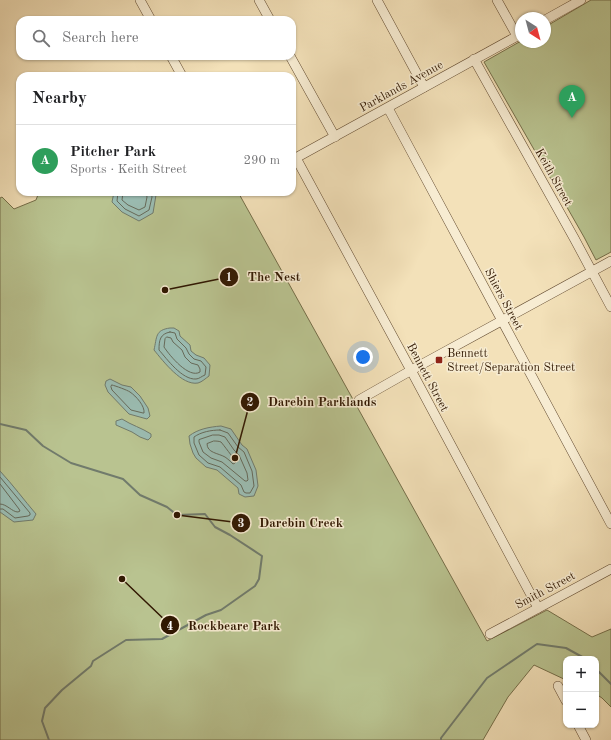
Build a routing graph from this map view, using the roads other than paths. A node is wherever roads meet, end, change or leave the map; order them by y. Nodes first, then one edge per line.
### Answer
1 (140, 0) edge
2 (259, 0) edge
3 (376, 0) edge
4 (497, 0) edge
5 (581, 0) edge
6 (149, 16) edge
7 (268, 16) edge
8 (551, 17) edge
9 (515, 29) edge
10 (515, 37) edge
11 (474, 59) junction
12 (173, 60) edge
13 (292, 60) edge
14 (180, 72) edge
15 (424, 87) junction
16 (388, 108) junction
17 (335, 137) junction
18 (296, 158) edge
19 (296, 163) edge
20 (611, 262) edge
21 (592, 271) junction
22 (611, 307) edge
23 (502, 321) junction
24 (411, 370) junction
25 (359, 400) dead end
26 (611, 524) edge
27 (611, 569) edge
28 (538, 608) junction
29 (490, 634) dead end
30 (558, 686) dead end
31 (563, 695) edge
32 (580, 728) edge
33 (586, 740) edge

1 - 6 street
2 - 7 street
3 - 15 street
4 - 9 street
5 - 8 street
10 - 11 street, Parklands Avenue
11 - 15 street, Parklands Avenue
11 - 21 street, Keith Street
12 - 14 street
13 - 17 street
15 - 16 street, Parklands Avenue
16 - 17 street, Parklands Avenue
16 - 23 street, Shiers Street
17 - 18 street, Parklands Avenue
19 - 24 street, Bennett Street
20 - 21 street
21 - 22 street, Keith Street
21 - 23 street
23 - 24 street
23 - 26 street, Shiers Street
24 - 25 street
24 - 28 street, Bennett Street
27 - 28 street, Smith Street
28 - 29 street, Smith Street
30 - 31 street
32 - 33 street

